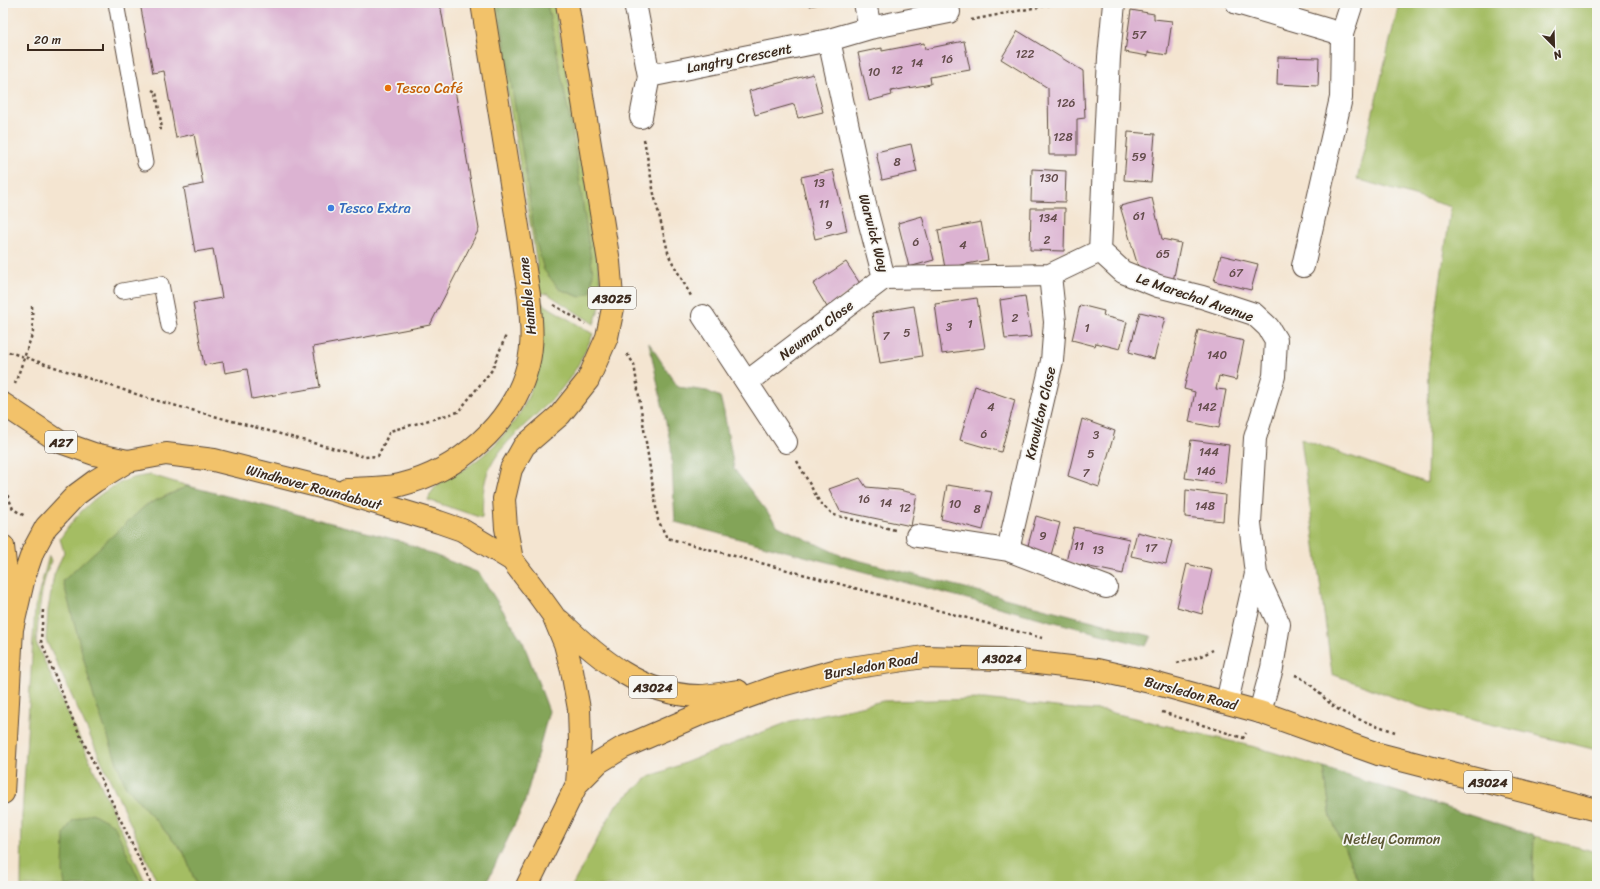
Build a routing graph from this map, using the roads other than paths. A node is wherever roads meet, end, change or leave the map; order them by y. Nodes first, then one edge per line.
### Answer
1 (116, 3) edge
2 (482, 3) edge
3 (567, 3) edge
4 (635, 3) edge
5 (865, 3) edge
6 (1114, 3) edge
7 (1237, 3) edge
8 (1352, 3) edge
9 (949, 12) road end
10 (870, 28) junction
11 (1342, 34) junction
12 (829, 40) junction
13 (649, 76) junction
14 (641, 117) road end
15 (145, 163) dead end
16 (1100, 251) junction
17 (1303, 266) dead end
18 (1050, 275) junction
19 (884, 278) junction
20 (122, 291) dead end
21 (698, 309) road end
22 (169, 326) dead end
23 (747, 382) junction
24 (8, 395) edge
25 (786, 442) road end
26 (128, 461) junction
27 (333, 490) junction
28 (917, 536) road end
29 (3, 546) edge
30 (1008, 550) junction
31 (512, 560) junction
32 (1256, 574) junction
33 (1106, 588) dead end
34 (553, 615) junction
35 (12, 629) junction
36 (775, 687) junction
37 (1227, 702) junction
38 (1260, 712) junction
39 (577, 784) junction
40 (3, 792) edge
41 (1597, 810) edge
42 (527, 886) edge

1 - 15 lane
2 - 27 main road, Hamble Lane
3 - 31 main road, A3025
4 - 13 street
5 - 10 street
6 - 16 street
7 - 11 street
8 - 11 street
9 - 10 street
10 - 12 street
11 - 17 street
12 - 13 street, Langtry Crescent
12 - 19 street, Warwick Way
13 - 14 street
16 - 18 street, Warwick Way
16 - 32 street, Le Marechal Avenue
18 - 19 street, Warwick Way
18 - 30 street, Knowlton Close
19 - 23 street, Newman Close
20 - 22 lane
21 - 23 street
23 - 25 street
24 - 26 main road, A27
26 - 27 main road, Windhover Roundabout
26 - 35 main road, Windhover Roundabout
27 - 31 main road, Windhover Roundabout
28 - 30 street
29 - 35 main road
30 - 33 street
31 - 34 main road, Windhover Roundabout
32 - 37 street, Le Marechal Avenue
32 - 38 street, Le Marechal Avenue
34 - 36 main road, Bursledon Road / A3024
34 - 39 main road, Windhover Roundabout
35 - 40 main road, Windhover Roundabout
36 - 37 main road, Bursledon Road / A3024
36 - 39 main road, Bursledon Road / A3024
37 - 38 main road, Bursledon Road / A3024
38 - 41 main road, Bursledon Road / A3024
39 - 42 main road, Windhover Roundabout

